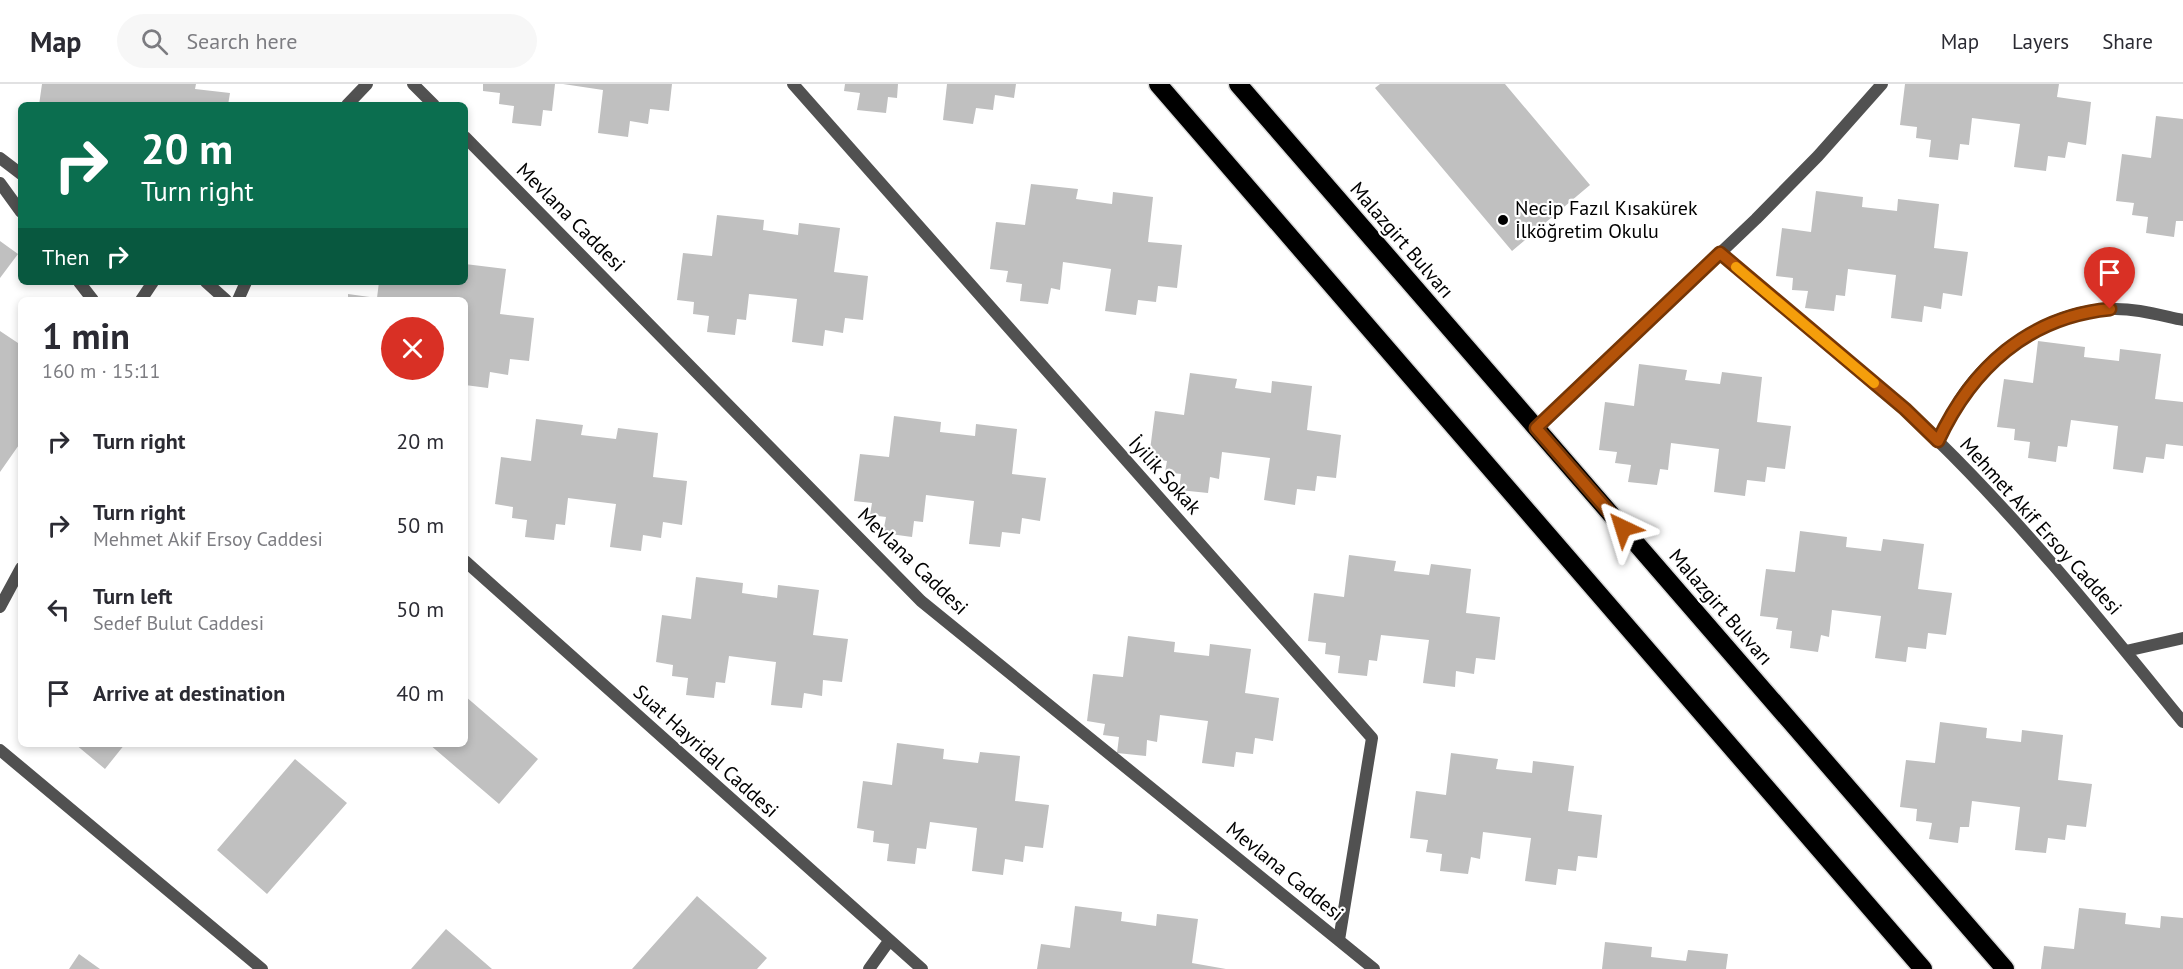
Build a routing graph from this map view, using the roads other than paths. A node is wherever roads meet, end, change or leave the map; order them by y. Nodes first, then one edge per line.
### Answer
1 (367, 84) edge
2 (413, 84) edge
3 (793, 84) edge
4 (1158, 84) edge
5 (1238, 84) edge
6 (1882, 84) edge
7 (349, 102) edge
8 (431, 102) edge
9 (468, 140) edge
10 (0, 158) edge
11 (18, 172) edge
12 (0, 183) edge
13 (18, 208) edge
14 (1720, 253) junction
15 (81, 285) edge
16 (209, 285) edge
17 (91, 297) edge
18 (223, 297) edge
19 (2183, 320) edge
20 (1536, 428) junction
21 (1938, 441) junction
22 (468, 564) edge
23 (18, 574) edge
24 (0, 607) edge
25 (2183, 638) edge
26 (2126, 651) junction
27 (2183, 722) edge
28 (0, 750) edge
29 (1339, 940) junction
30 (889, 941) junction
31 (262, 969) edge
32 (869, 969) edge
33 (922, 969) edge
34 (1374, 969) edge
35 (1923, 969) edge
36 (2005, 969) edge

1 - 7 street
2 - 8 street
3 - 29 street, İyilik Sokak
4 - 35 highway
5 - 20 highway, Malazgirt Bulvarı
6 - 14 street
9 - 29 street, Mevlana Caddesi
10 - 11 street
12 - 13 street
14 - 20 street
14 - 21 street, Mehmet Akif Ersoy Caddesi
15 - 17 street
16 - 18 street
19 - 21 street
20 - 36 highway, Malazgirt Bulvarı
21 - 26 street, Mehmet Akif Ersoy Caddesi
22 - 30 street, Suat Hayridal Caddesi
23 - 24 street
25 - 26 street
26 - 27 street, Mehmet Akif Ersoy Caddesi
28 - 31 street
29 - 34 street, Mevlana Caddesi
30 - 32 street
30 - 33 street, Suat Hayridal Caddesi

